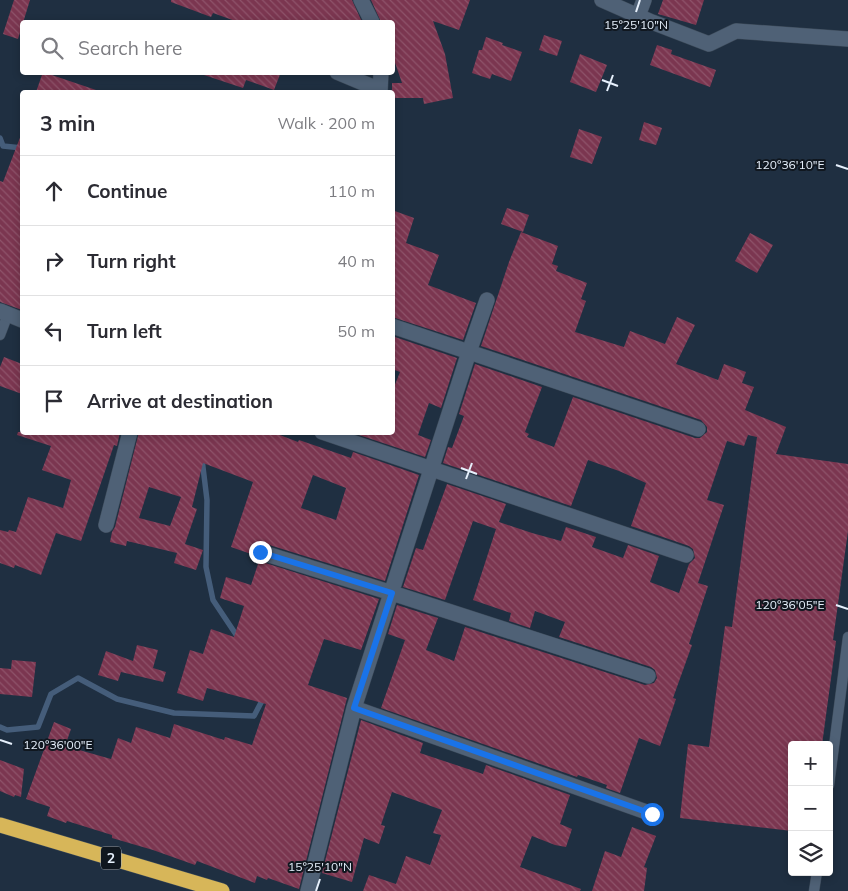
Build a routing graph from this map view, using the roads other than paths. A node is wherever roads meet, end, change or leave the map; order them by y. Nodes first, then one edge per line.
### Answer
1 (360, 0) edge
2 (602, 0) edge
3 (644, 0) edge
4 (638, 16) junction
5 (371, 20) edge
6 (848, 39) edge
7 (344, 75) edge
8 (381, 75) edge
9 (378, 90) edge
10 (380, 90) edge
11 (487, 300) dead end
12 (4, 313) edge
13 (20, 319) edge
14 (395, 327) edge
15 (0, 334) edge
16 (468, 352) junction
17 (698, 428) dead end
18 (129, 435) edge
19 (331, 435) edge
20 (431, 470) junction
21 (106, 525) dead end
22 (260, 552) dead end
23 (686, 555) dead end
24 (392, 593) junction
25 (848, 637) edge
26 (648, 676) dead end
27 (354, 708) junction
28 (833, 754) edge
29 (652, 814) dead end
30 (0, 825) edge
31 (816, 876) edge
32 (222, 891) edge
33 (308, 891) edge
34 (814, 891) edge

1 - 5 street
2 - 4 street
3 - 4 street
4 - 6 street
7 - 9 street
8 - 10 street
11 - 16 street
12 - 13 street
12 - 15 lane
14 - 16 street
16 - 17 street
16 - 20 street
18 - 21 street
19 - 20 street
20 - 23 street
20 - 24 street
22 - 24 street
24 - 26 street
24 - 27 street
25 - 28 lane
27 - 29 street
27 - 33 street
30 - 32 highway, 2
31 - 34 lane

